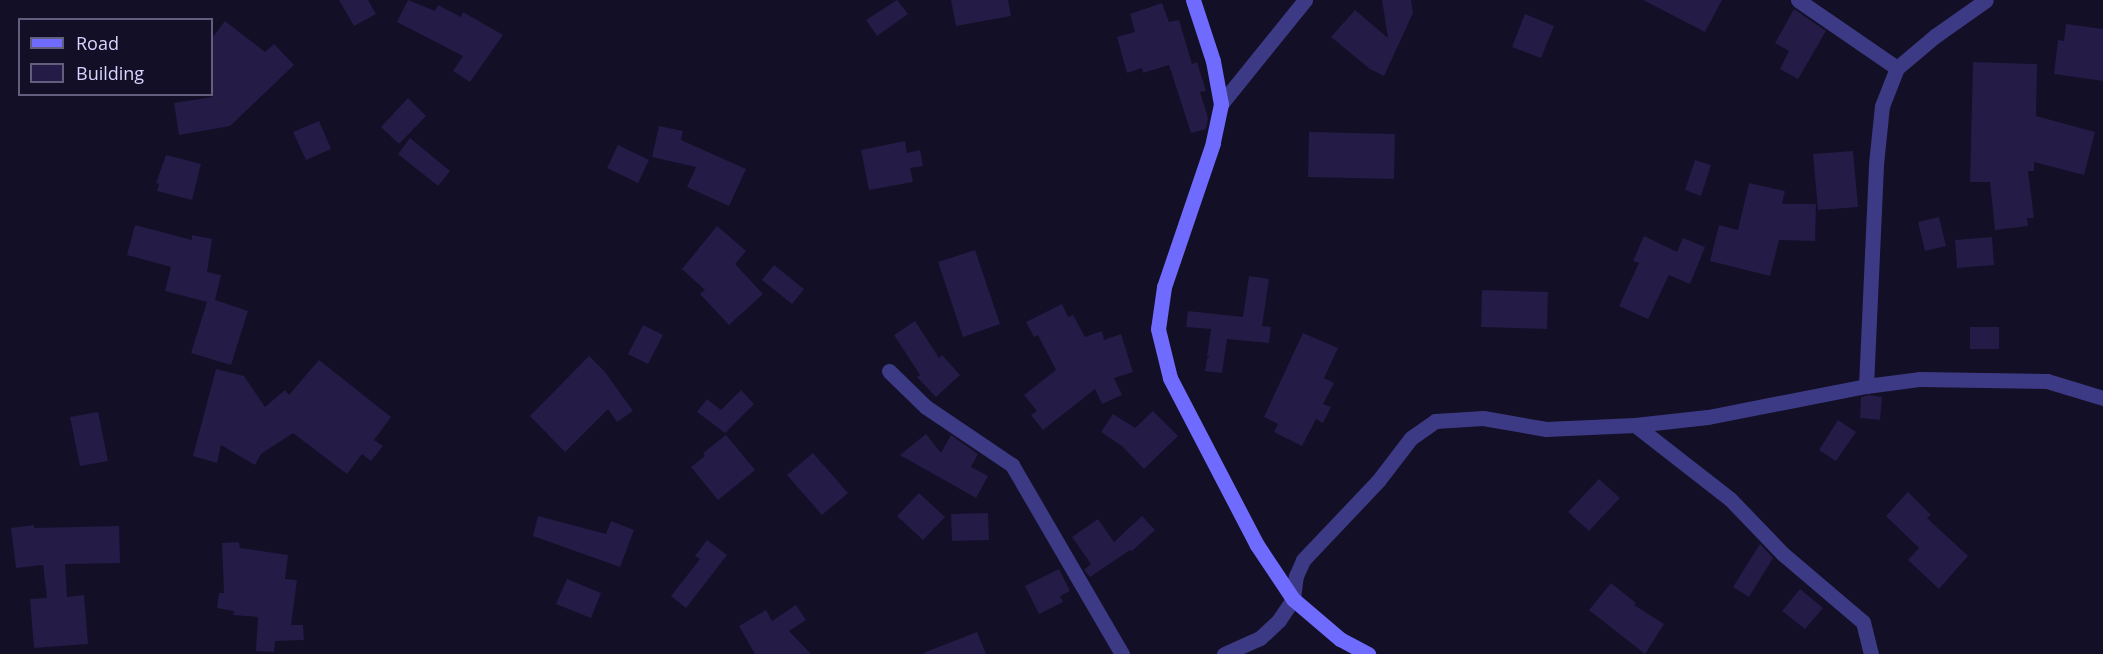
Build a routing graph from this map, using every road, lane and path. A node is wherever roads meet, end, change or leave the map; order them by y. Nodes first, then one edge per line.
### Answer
1 (1193, 0) edge
2 (1305, 0) edge
3 (1798, 0) edge
4 (1986, 0) edge
5 (1897, 68) junction
6 (1221, 104) junction
7 (889, 370) dead end
8 (1866, 386) junction
9 (2103, 398) edge
10 (1635, 425) junction
11 (1293, 599) junction
12 (1122, 654) edge
13 (1224, 654) edge
14 (1368, 654) edge
15 (1871, 654) edge

1 - 6 street
2 - 6 street
3 - 5 street
4 - 5 street
5 - 8 street
6 - 11 street
7 - 12 street
8 - 9 street
8 - 10 street
10 - 11 street
10 - 15 street
11 - 13 street
11 - 14 street

